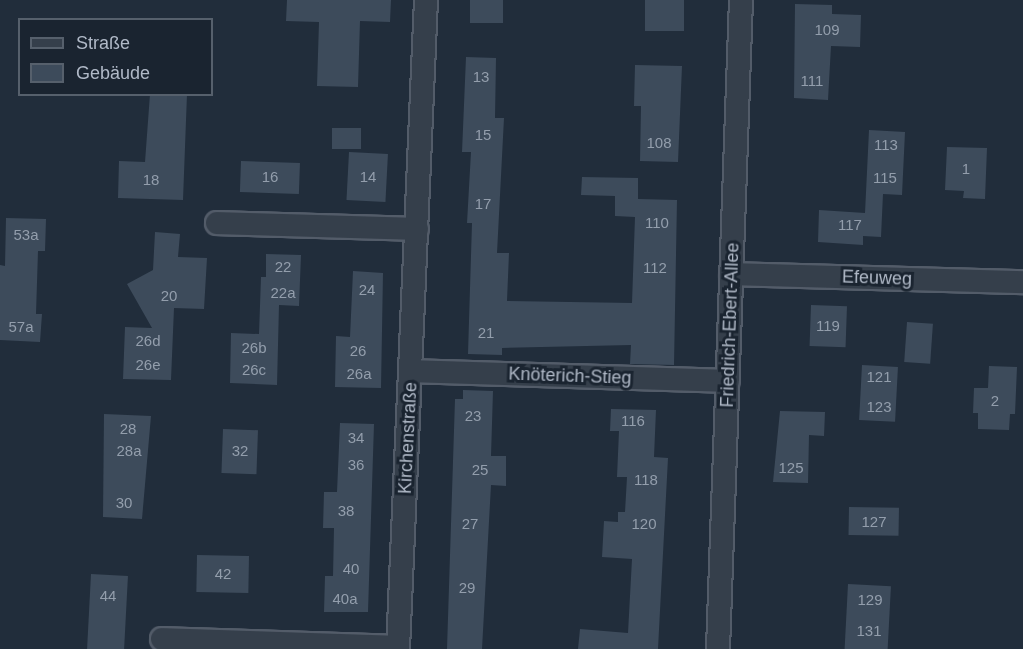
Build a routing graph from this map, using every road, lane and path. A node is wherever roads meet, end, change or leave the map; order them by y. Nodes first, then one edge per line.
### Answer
1 (426, 0) edge
2 (741, 0) edge
3 (217, 223) dead end
4 (417, 229) junction
5 (731, 274) junction
6 (1023, 282) edge
7 (411, 371) junction
8 (728, 381) junction
9 (162, 639) dead end
10 (398, 648) edge
11 (718, 649) edge

1 - 4 street, Kirchenstraße
2 - 5 street, Friedrich-Ebert-Allee
3 - 4 street
4 - 7 street, Kirchenstraße
5 - 6 street, Efeuweg
5 - 8 street, Friedrich-Ebert-Allee
7 - 8 street, Knöterich-Stieg
7 - 10 street, Kirchenstraße
8 - 11 street, Friedrich-Ebert-Allee
9 - 10 street, Kirchenstraße

